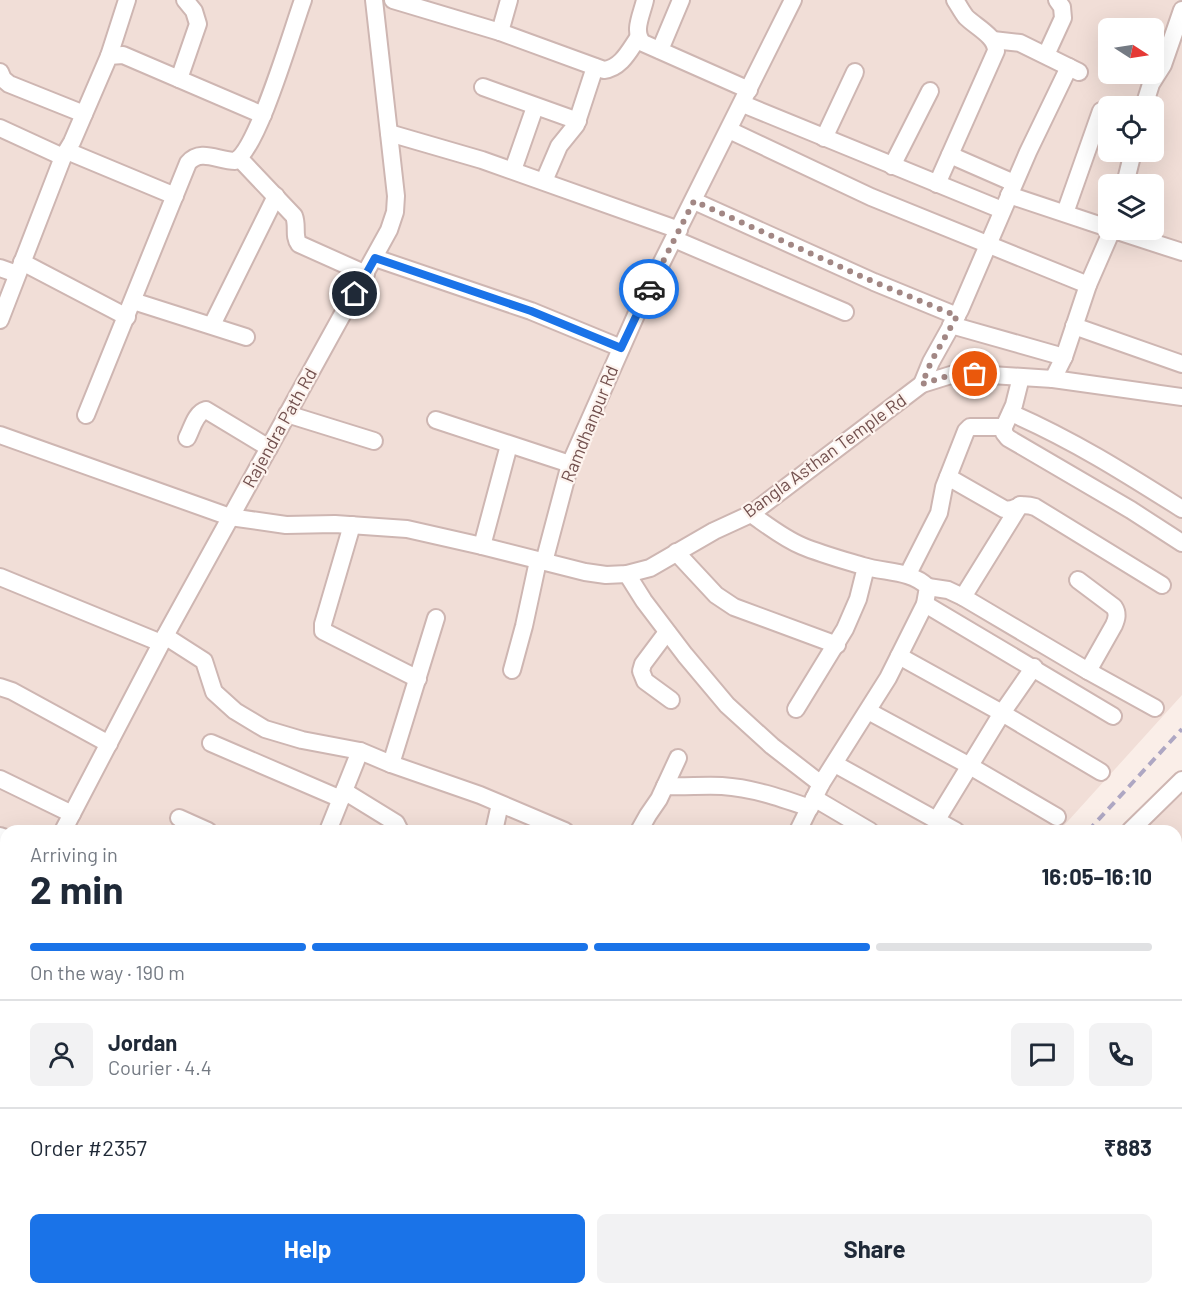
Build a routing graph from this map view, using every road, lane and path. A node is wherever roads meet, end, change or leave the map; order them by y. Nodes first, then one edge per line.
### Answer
1 (127, 0) edge
2 (185, 0) edge
3 (303, 0) edge
4 (374, 0) edge
5 (393, 0) edge
6 (509, 0) edge
7 (645, 0) edge
8 (681, 0) edge
9 (793, 0) edge
10 (955, 0) edge
11 (1057, 0) edge
12 (1182, 10) edge
13 (500, 32) junction
14 (638, 38) junction
15 (993, 40) junction
16 (660, 50) junction
17 (1046, 55) junction
18 (109, 56) junction
19 (595, 67) junction
20 (0, 72) edge
21 (855, 72) dead end
22 (179, 79) junction
23 (483, 87) dead end
24 (930, 91) dead end
25 (1147, 96) edge
26 (746, 97) junction
27 (535, 107) junction
28 (84, 114) junction
29 (263, 115) junction
30 (1098, 120) edge
31 (578, 121) junction
32 (0, 128) edge
33 (729, 130) junction
34 (389, 133) junction
35 (824, 138) junction
36 (65, 154) junction
37 (950, 155) junction
38 (240, 159) junction
39 (892, 166) junction
40 (513, 170) junction
41 (544, 181) junction
42 (937, 184) junction
43 (175, 196) junction
44 (276, 196) junction
45 (1008, 196) junction
46 (694, 201) junction
47 (1065, 213) junction
48 (1098, 224) edge
49 (677, 234) junction
50 (1107, 240) edge
51 (1145, 240) edge
52 (988, 245) junction
53 (1182, 252) edge
54 (375, 258) junction
55 (0, 268) edge
56 (20, 268) junction
57 (366, 274) junction
58 (1088, 285) junction
59 (133, 301) junction
60 (845, 312) dead end
61 (127, 317) junction
62 (0, 320) edge
63 (954, 320) junction
64 (212, 325) junction
65 (1074, 326) junction
66 (246, 337) dead end
67 (621, 348) junction
68 (1064, 357) junction
69 (1182, 364) edge
70 (1021, 377) junction
71 (1053, 379) junction
72 (922, 384) junction
73 (1182, 397) edge
74 (287, 414) junction
75 (86, 415) dead end
76 (436, 420) dead end
77 (1008, 420) junction
78 (0, 435) edge
79 (187, 438) dead end
80 (374, 441) dead end
81 (509, 445) junction
82 (269, 448) junction
83 (570, 464) junction
84 (948, 477) junction
85 (1020, 505) junction
86 (1182, 509) edge
87 (751, 514) junction
88 (230, 517) junction
89 (352, 525) junction
90 (1182, 543) edge
91 (482, 546) junction
92 (676, 552) junction
93 (541, 562) junction
94 (866, 567) junction
95 (627, 574) junction
96 (908, 574) junction
97 (0, 577) edge
98 (1078, 580) dead end
99 (1162, 585) dead end
100 (928, 587) junction
101 (963, 597) junction
102 (925, 604) junction
103 (436, 618) dead end
104 (667, 632) junction
105 (164, 639) junction
106 (837, 645) junction
107 (899, 656) junction
108 (1034, 667) junction
109 (512, 670) dead end
110 (1088, 671) junction
111 (418, 679) junction
112 (0, 687) edge
113 (671, 700) dead end
114 (796, 708) dead end
115 (1155, 708) dead end
116 (868, 711) junction
117 (1002, 713) junction
118 (1113, 716) dead end
119 (211, 743) dead end
120 (109, 744) junction
121 (360, 751) junction
122 (678, 758) dead end
123 (391, 764) junction
124 (835, 764) junction
125 (970, 766) junction
126 (1101, 772) dead end
127 (0, 779) edge
128 (1182, 780) edge
129 (665, 786) junction
130 (342, 795) junction
131 (815, 797) junction
132 (500, 804) junction
133 (72, 814) junction
134 (1057, 817) dead end
135 (179, 818) dead end
136 (936, 821) junction
137 (66, 825) edge
138 (195, 825) edge
139 (330, 825) edge
140 (397, 825) edge
141 (495, 825) edge
142 (551, 825) edge
143 (642, 825) edge
144 (801, 825) edge
145 (860, 825) edge
146 (944, 825) edge
147 (1136, 825) edge

1 - 18 street
2 - 22 street
3 - 29 street
4 - 34 street, Rajendra Path Rd
5 - 13 street
6 - 13 street
7 - 14 street
8 - 16 street
9 - 26 street, Ramdhanpur Rd
10 - 15 street
11 - 17 street
12 - 25 street
13 - 19 street
14 - 16 street
14 - 19 street
15 - 17 street
15 - 37 street
16 - 26 street
17 - 45 street
18 - 22 street
18 - 28 street
19 - 31 street
20 - 28 street
21 - 35 street
22 - 29 street
23 - 27 street
24 - 39 street
26 - 33 street, Ramdhanpur Rd
26 - 35 street
27 - 31 street
27 - 40 street
28 - 36 street
29 - 38 street
30 - 47 street
31 - 41 street
32 - 36 street
33 - 46 street, Ramdhanpur Rd
33 - 52 street
34 - 40 street
34 - 54 street, Rajendra Path Rd
35 - 39 street
36 - 43 street
36 - 56 street
37 - 42 street
37 - 45 street
38 - 43 street
38 - 44 street
39 - 42 street
40 - 41 street
41 - 49 street
42 - 45 street
43 - 59 street
44 - 57 street
44 - 64 street
45 - 47 street
45 - 52 street
46 - 49 street, Ramdhanpur Rd
46 - 63 street
47 - 48 street
49 - 60 street
49 - 67 street, Ramdhanpur Rd
50 - 58 street
51 - 53 street
52 - 58 street
52 - 63 street
54 - 57 street, Rajendra Path Rd
54 - 67 street
55 - 56 street
56 - 61 street
56 - 62 street
57 - 74 street, Rajendra Path Rd
58 - 65 street
59 - 61 street
59 - 64 street
61 - 75 street
63 - 68 street
63 - 72 street
64 - 66 street
65 - 68 street
65 - 69 street
67 - 83 street, Ramdhanpur Rd
68 - 71 street
70 - 71 street, Bangla Asthan Temple Rd
70 - 72 street, Bangla Asthan Temple Rd
70 - 77 street
71 - 73 street, Bangla Asthan Temple Rd
72 - 87 street, Bangla Asthan Temple Rd
74 - 80 street
74 - 82 street, Rajendra Path Rd
76 - 81 street
77 - 84 street
77 - 86 street
77 - 90 street
78 - 88 street, Bangla Asthan Temple Rd
79 - 82 street
81 - 83 street
81 - 91 street
82 - 88 street, Rajendra Path Rd
83 - 93 street, Ramdhanpur Rd
84 - 85 street
84 - 96 street
85 - 99 street
85 - 101 street
87 - 92 street, Bangla Asthan Temple Rd
87 - 94 street
88 - 89 street, Bangla Asthan Temple Rd
88 - 105 street, Rajendra Path Rd
89 - 91 street, Bangla Asthan Temple Rd
89 - 111 street
91 - 93 street, Bangla Asthan Temple Rd
92 - 95 street, Bangla Asthan Temple Rd
92 - 106 street
93 - 95 street, Bangla Asthan Temple Rd
93 - 109 street, Ramdhanpur Rd
94 - 96 street
94 - 106 street
95 - 104 street
96 - 100 street
97 - 105 street
98 - 110 street
100 - 101 street
100 - 102 street
101 - 110 street
102 - 107 street
102 - 108 street
103 - 111 street
104 - 113 street
104 - 131 street
105 - 120 street, Rajendra Path Rd
105 - 121 street
106 - 114 street
107 - 116 street
107 - 117 street
108 - 117 street
108 - 118 street
110 - 115 street
111 - 123 street
112 - 120 street
116 - 124 street
116 - 125 street
117 - 125 street
117 - 126 street
119 - 130 street
120 - 133 street, Rajendra Path Rd
121 - 123 street
121 - 130 street
122 - 129 street
123 - 132 street
124 - 131 street
124 - 136 street
125 - 134 street
125 - 136 street
127 - 133 street
128 - 147 street
129 - 131 street
129 - 143 street
130 - 139 street
130 - 140 street
131 - 144 street
131 - 145 street
132 - 141 street
132 - 142 street
133 - 137 street, Rajendra Path Rd
135 - 138 street
136 - 146 street

